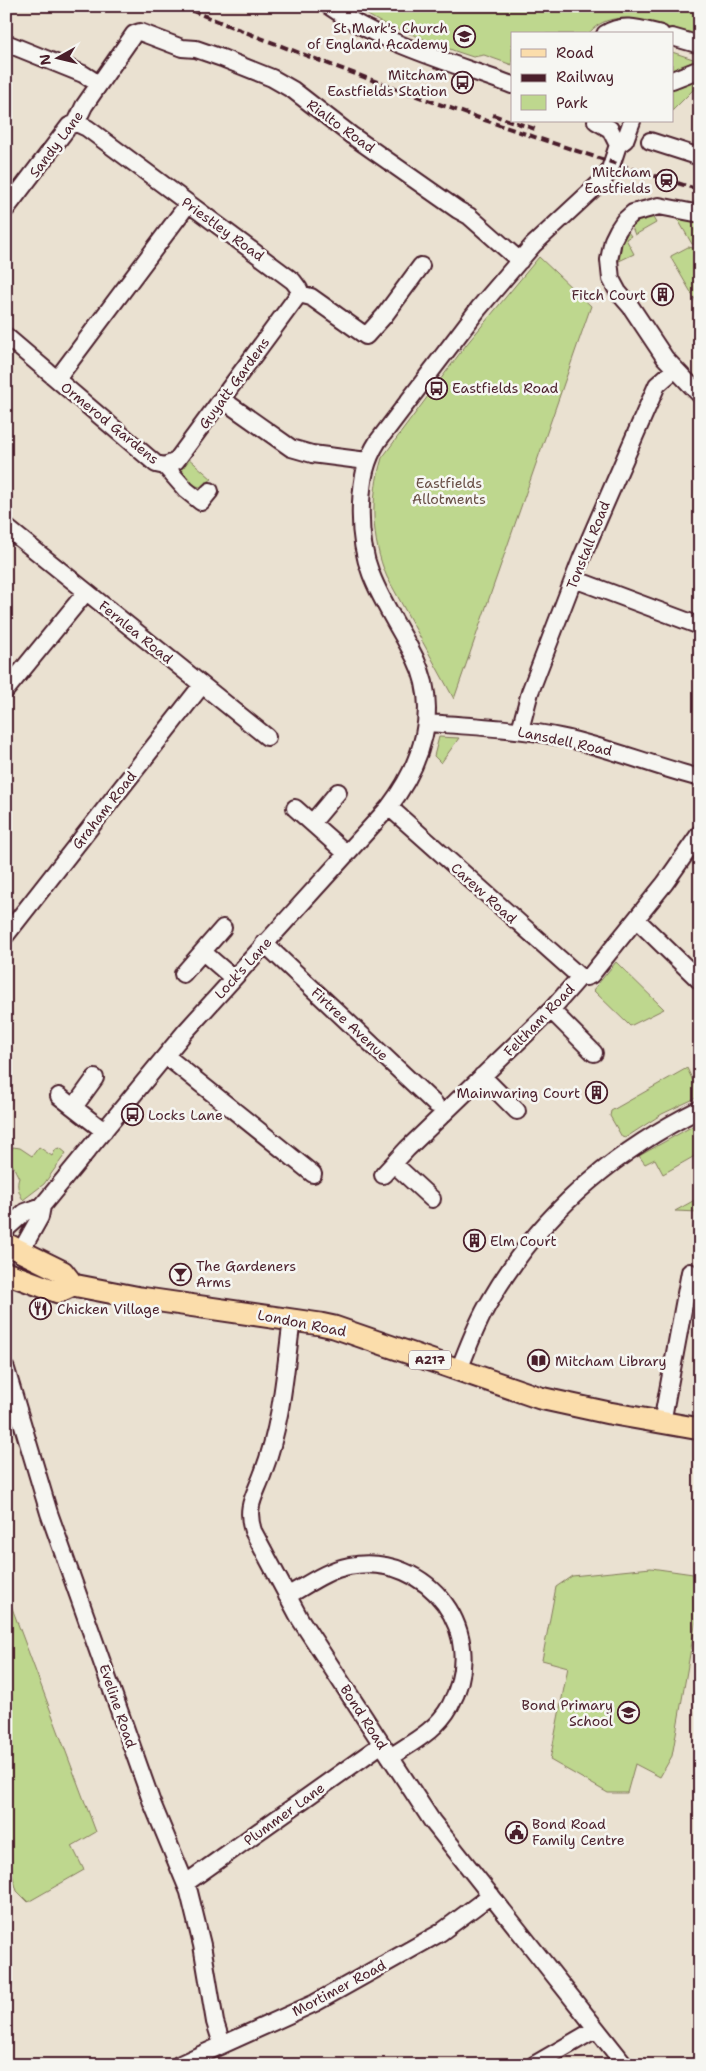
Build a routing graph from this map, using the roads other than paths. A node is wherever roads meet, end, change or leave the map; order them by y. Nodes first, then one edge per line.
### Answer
1 (329, 6) edge
2 (637, 30) edge
3 (140, 32) joint
4 (609, 32) edge
5 (674, 38) edge
6 (6, 43) edge
7 (700, 46) edge
8 (108, 64) junction
9 (700, 69) edge
10 (91, 79) junction
11 (674, 79) edge
12 (511, 85) edge
13 (81, 93) dead end
14 (632, 122) edge
15 (76, 123) junction
16 (603, 123) edge
17 (650, 141) dead end
18 (618, 145) junction
19 (700, 157) edge
20 (188, 204) junction
21 (6, 209) edge
22 (700, 214) edge
23 (520, 261) junction
24 (421, 266) dead end
25 (299, 294) junction
26 (6, 336) edge
27 (674, 370) junction
28 (57, 379) junction
29 (700, 395) edge
30 (223, 400) junction
31 (367, 462) junction
32 (165, 466) junction
33 (210, 491) dead end
34 (6, 527) edge
35 (574, 579) junction
36 (86, 592) junction
37 (700, 626) edge
38 (202, 684) junction
39 (6, 690) edge
40 (427, 723) junction
41 (520, 730) junction
42 (267, 737) dead end
43 (700, 778) edge
44 (338, 792) dead end
45 (295, 808) dead end
46 (389, 808) junction
47 (312, 823) junction
48 (700, 833) edge
49 (347, 854) junction
50 (636, 919) junction
51 (223, 928) dead end
52 (6, 935) edge
53 (264, 944) junction
54 (203, 952) junction
55 (183, 974) dead end
56 (580, 977) junction
57 (233, 978) junction
58 (700, 981) edge
59 (551, 1010) junction
60 (594, 1053) dead end
61 (166, 1056) junction
62 (482, 1076) junction
63 (95, 1078) dead end
64 (58, 1096) dead end
65 (435, 1104) dead end
66 (74, 1107) junction
67 (700, 1109) edge
68 (517, 1110) dead end
69 (104, 1131) junction
70 (313, 1174) dead end
71 (432, 1199) dead end
72 (42, 1206) junction
73 (6, 1229) edge
74 (11, 1252) edge
75 (690, 1272) dead end
76 (6, 1273) edge
77 (73, 1285) junction
78 (292, 1319) junction
79 (6, 1369) edge
80 (459, 1370) junction
81 (662, 1423) junction
82 (700, 1429) edge
83 (287, 1596) junction
84 (386, 1750) junction
85 (186, 1883) junction
86 (491, 1895) junction
87 (596, 2029) junction
88 (222, 2044) junction
89 (178, 2065) edge
90 (534, 2065) edge
91 (625, 2065) edge

1 - 12 street
2 - 4 street
3 - 8 street, Sandy Lane
3 - 23 street, Rialto Road
5 - 7 street
6 - 10 street
8 - 10 street
8 - 15 street, Sandy Lane
9 - 11 street
10 - 13 street
14 - 18 street
15 - 20 street, Priestley Road
15 - 21 street, Sandy Lane
16 - 18 street
17 - 19 street
18 - 23 street
20 - 25 street, Priestley Road
20 - 28 street
22 - 27 street
23 - 31 street
24 - 25 street, Priestley Road
25 - 30 street, Guyatt Gardens
26 - 28 street, Ormerod Gardens
27 - 29 street
27 - 35 street, Tonstall Road
28 - 32 street, Ormerod Gardens
30 - 31 street
30 - 32 street, Guyatt Gardens
31 - 40 street
32 - 33 street, Ormerod Gardens
34 - 36 street, Fernlea Road
35 - 37 street
35 - 41 street, Tonstall Road
36 - 38 street, Fernlea Road
36 - 39 street
38 - 42 street, Fernlea Road
38 - 52 street, Graham Road
40 - 41 street, Lansdell Road
40 - 46 street, Lock's Lane
41 - 43 street, Lansdell Road
44 - 47 street
45 - 47 street
46 - 49 street, Lock's Lane
46 - 56 street, Carew Road
47 - 49 street
48 - 50 street, Feltham Road
49 - 53 street, Lock's Lane
50 - 56 street, Feltham Road
50 - 58 street
51 - 54 street
53 - 57 street, Lock's Lane
53 - 65 street, Firtree Avenue
54 - 55 street
54 - 57 street
56 - 59 street, Feltham Road
57 - 61 street, Lock's Lane
59 - 60 street
59 - 62 street, Feltham Road
61 - 69 street, Lock's Lane
61 - 70 street
62 - 68 street
62 - 71 street, Feltham Road
63 - 66 street
64 - 66 street
66 - 69 street
67 - 80 street
69 - 72 street, Lock's Lane
72 - 73 street, Lock's Lane
72 - 74 street, Lock's Lane
74 - 77 main road
75 - 81 street
76 - 77 main road, London Road / A217
77 - 78 main road, London Road / A217
78 - 80 main road, London Road / A217
78 - 83 street, Bond Road
79 - 85 street, Eveline Road
80 - 81 main road, London Road / A217
81 - 82 main road, London Road / A217
83 - 84 street, Bond Road
83 - 84 street, Plummer Lane
84 - 85 street, Plummer Lane
84 - 86 street, Bond Road
85 - 88 street, Eveline Road
86 - 87 street, Bond Road
86 - 88 street, Mortimer Road
87 - 90 street
87 - 91 street, Bond Road
88 - 89 street, Mortimer Road

